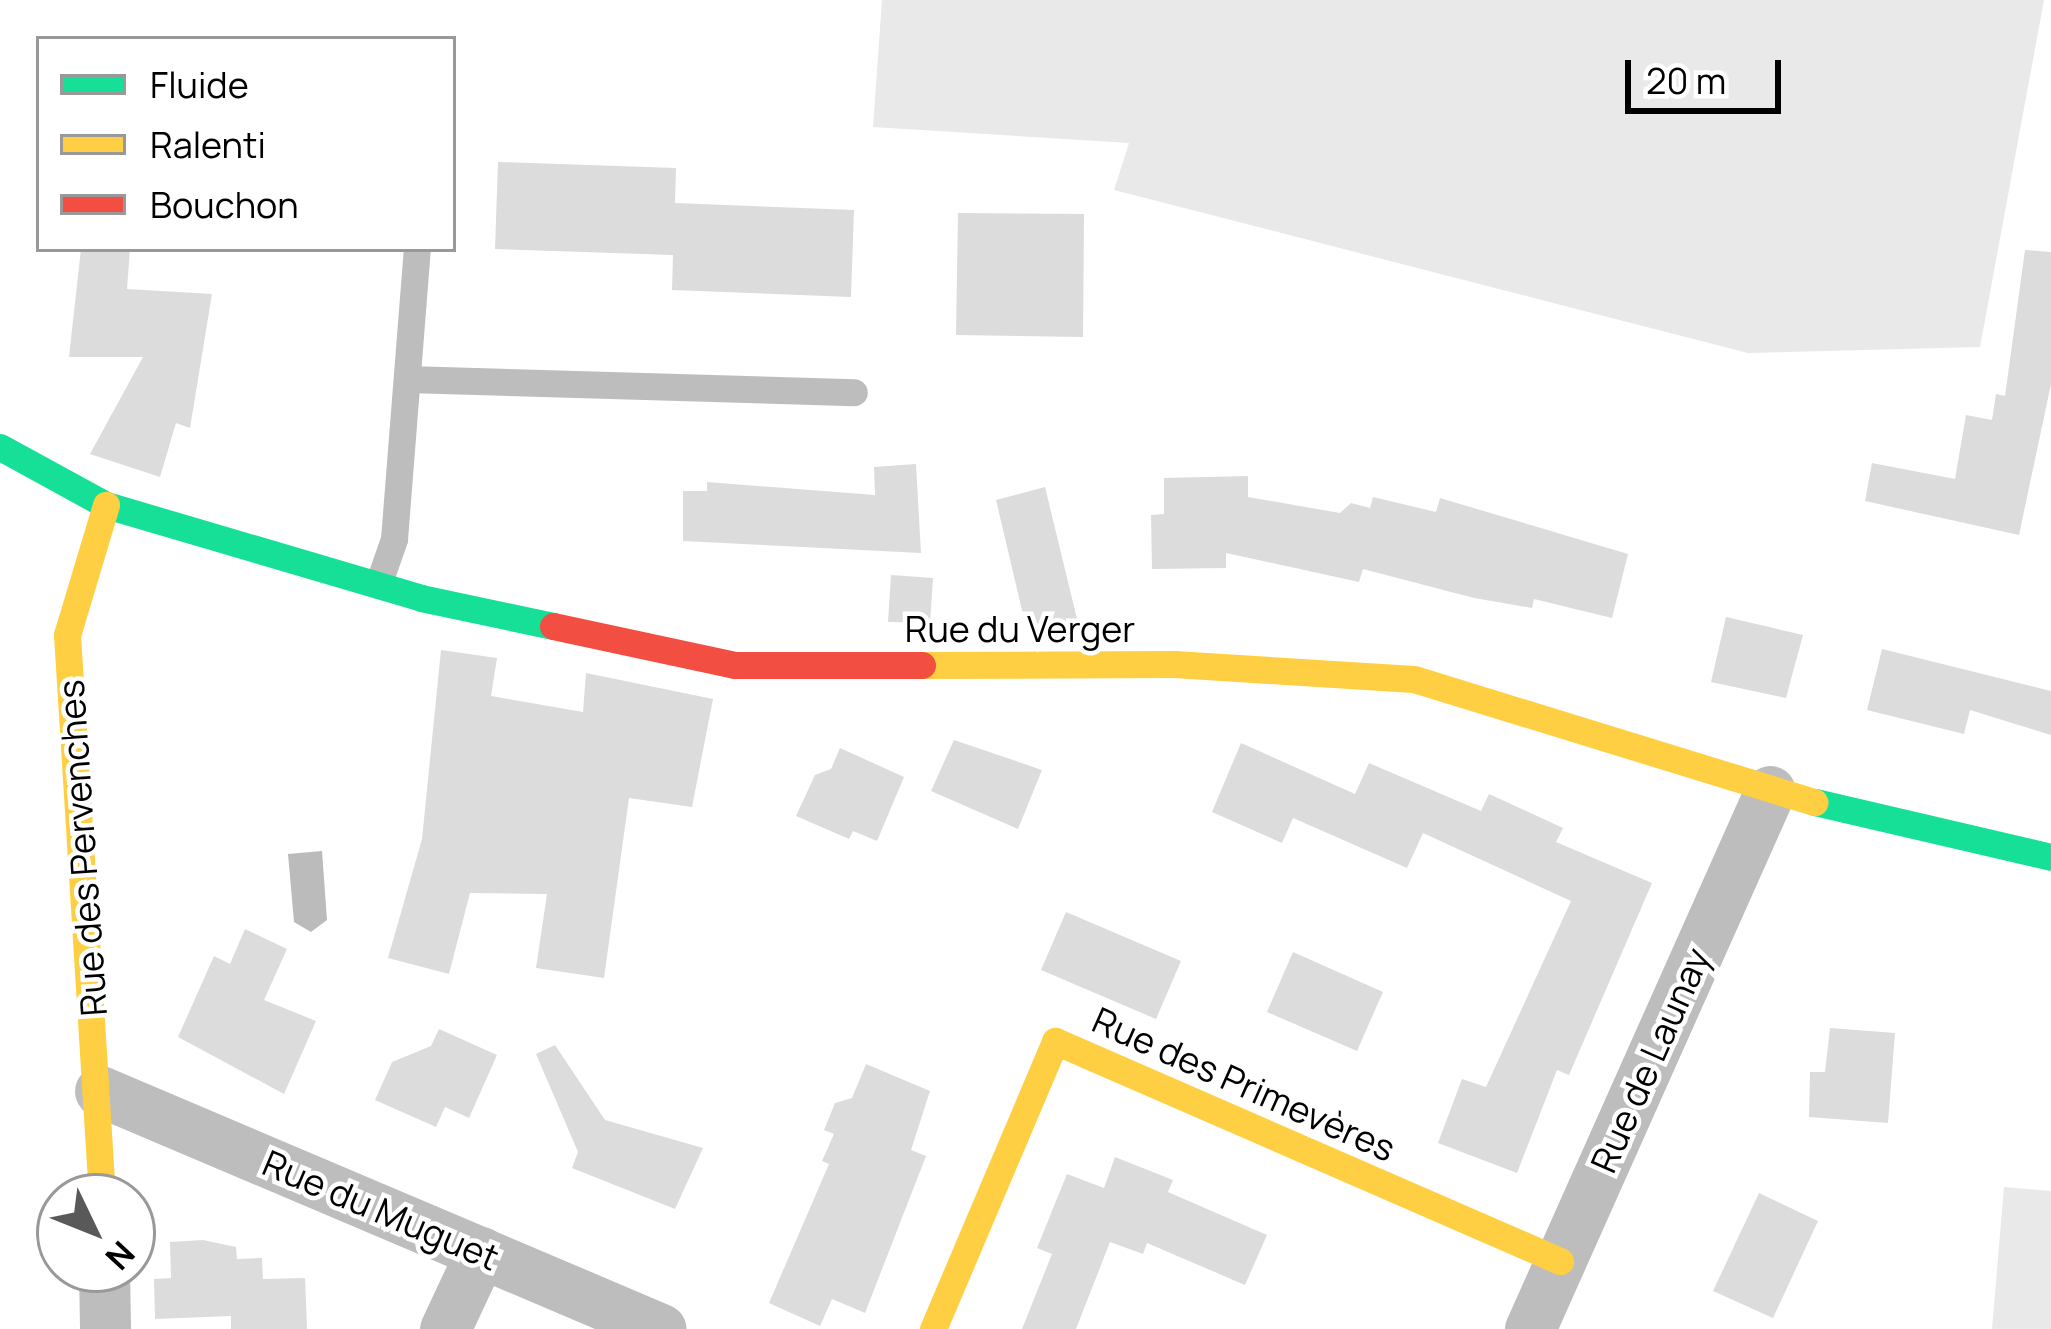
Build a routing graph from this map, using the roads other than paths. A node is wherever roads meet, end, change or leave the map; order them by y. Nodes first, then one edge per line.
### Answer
1 (417, 252) edge
2 (407, 380) junction
3 (854, 392) dead end
4 (0, 447) edge
5 (106, 505) junction
6 (377, 585) junction
7 (1770, 791) junction
8 (2051, 857) edge
9 (100, 1091) junction
10 (102, 1173) edge
11 (481, 1252) junction
12 (1560, 1261) junction
13 (104, 1293) edge
14 (105, 1329) edge
15 (445, 1329) edge
16 (661, 1329) edge
17 (933, 1329) edge
18 (1530, 1329) edge

1 - 2 lane
2 - 3 lane
2 - 6 lane
4 - 5 street, Rue du Verger
5 - 6 street, Rue du Verger
5 - 9 street, Rue des Pervenches
6 - 7 street, Rue du Verger
7 - 8 street, Rue du Verger
7 - 12 street, Rue de Launay
9 - 10 street, Rue des Pervenches
9 - 11 street, Rue du Muguet
11 - 15 street
11 - 16 street, Rue du Muguet
12 - 17 street, Rue des Primevères
12 - 18 street, Rue de Launay
13 - 14 street

